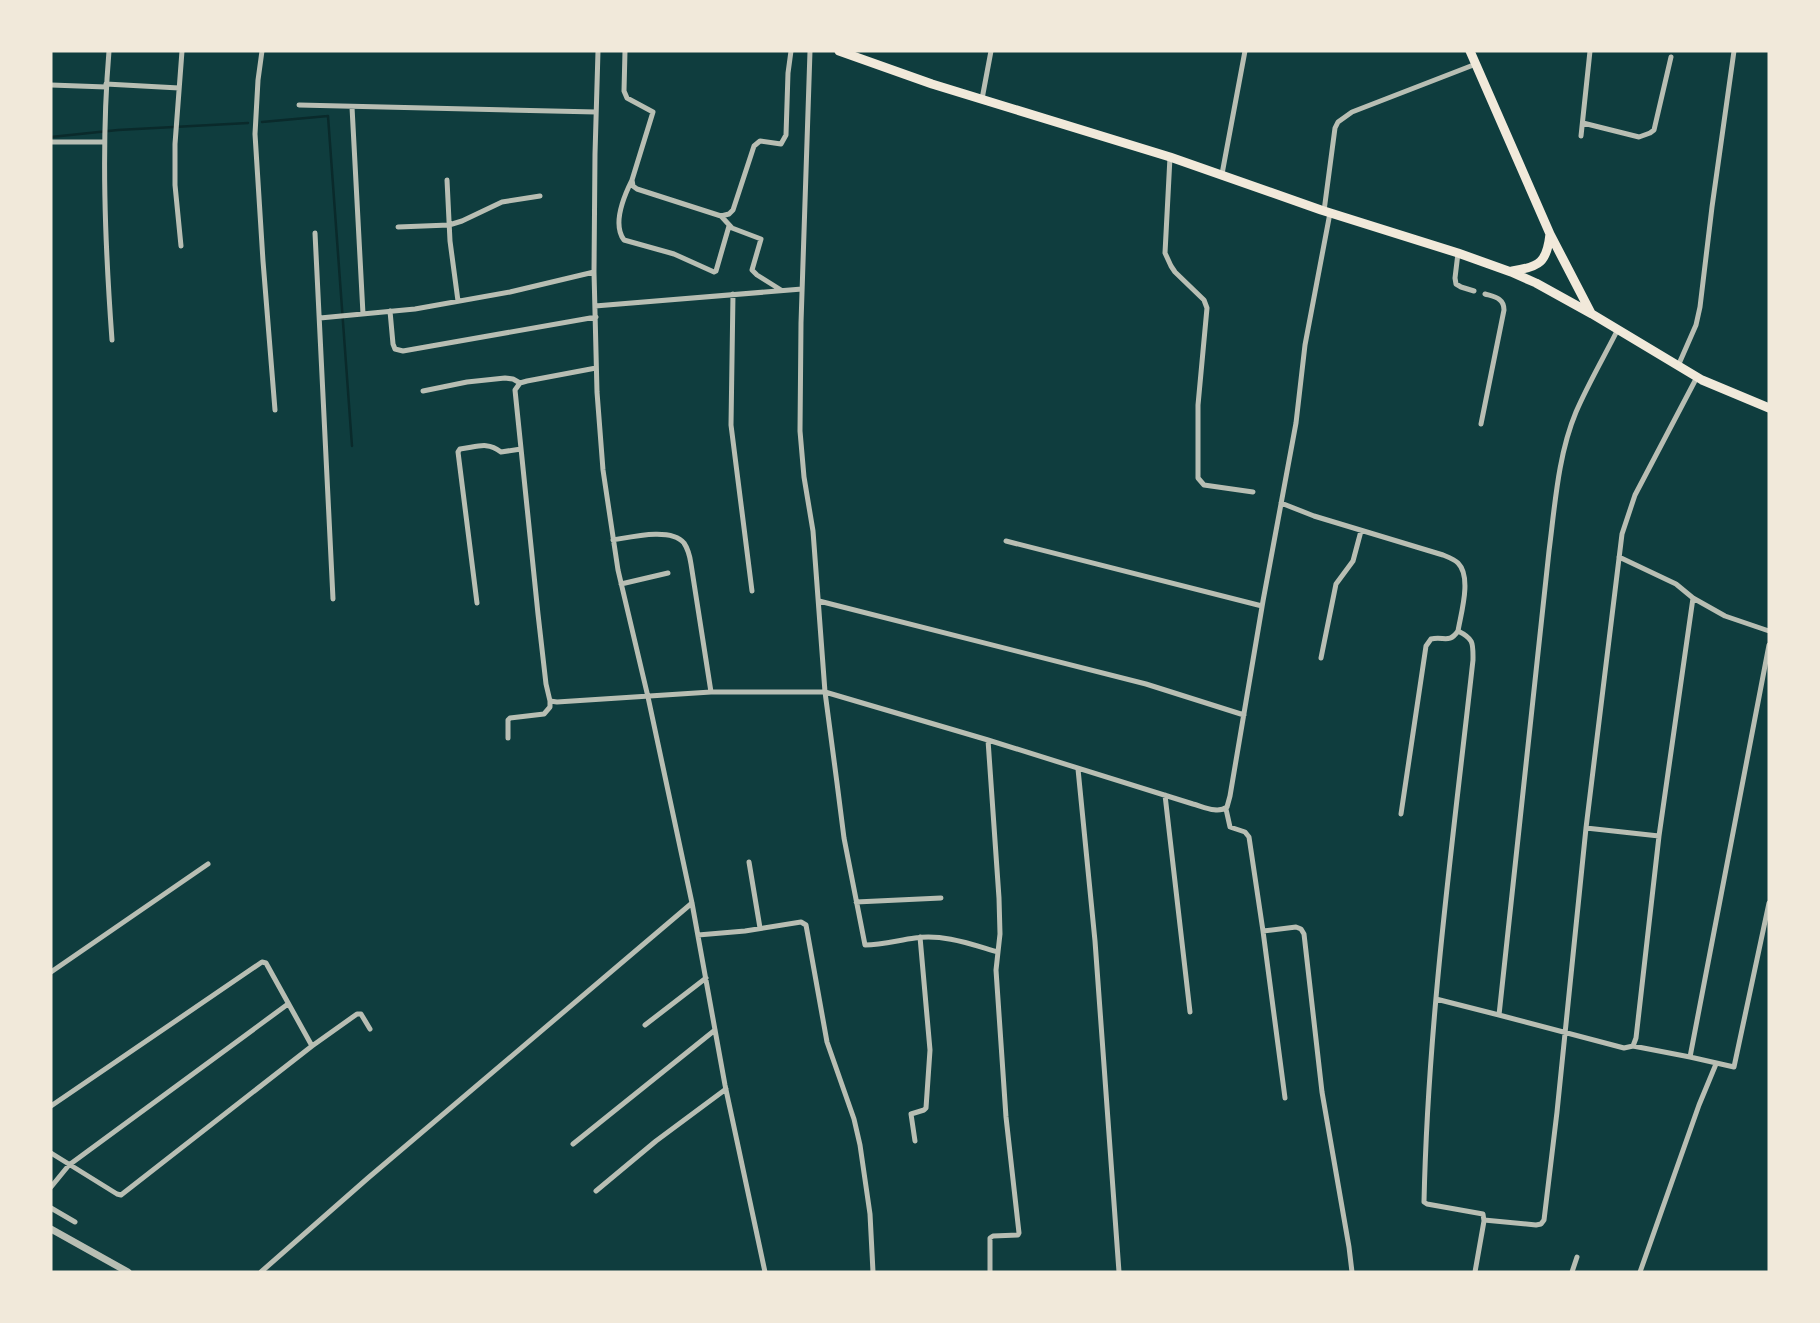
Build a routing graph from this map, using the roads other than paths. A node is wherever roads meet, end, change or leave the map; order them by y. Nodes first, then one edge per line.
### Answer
1 (108, 51) edge
2 (182, 51) edge
3 (262, 51) edge
4 (598, 51) edge
5 (625, 51) edge
6 (791, 51) edge
7 (810, 51) edge
8 (839, 51) edge
9 (991, 51) edge
10 (1245, 51) edge
11 (1470, 51) edge
12 (1590, 51) edge
13 (1734, 51) edge
14 (1671, 57) dead end
15 (1476, 64) junction
16 (51, 85) edge
17 (106, 85) junction
18 (179, 88) junction
19 (982, 100) junction
20 (299, 105) dead end
21 (352, 107) junction
22 (596, 112) junction
23 (1583, 124) junction
24 (1581, 136) dead end
25 (51, 142) edge
26 (103, 142) junction
27 (1170, 157) junction
28 (1222, 174) junction
29 (447, 180) dead end
30 (632, 180) junction
31 (540, 196) dead end
32 (1327, 212) junction
33 (721, 216) junction
34 (449, 225) junction
35 (729, 226) junction
36 (398, 227) dead end
37 (315, 233) dead end
38 (1550, 234) junction
39 (181, 246) dead end
40 (1458, 253) junction
41 (594, 272) junction
42 (1511, 272) junction
43 (802, 289) junction
44 (781, 291) junction
45 (1474, 291) dead end
46 (733, 294) junction
47 (1485, 294) dead end
48 (458, 301) junction
49 (595, 306) junction
50 (390, 311) junction
51 (363, 314) junction
52 (1592, 314) junction
53 (596, 317) junction
54 (320, 318) junction
55 (1618, 329) junction
56 (112, 340) dead end
57 (1678, 366) junction
58 (596, 368) junction
59 (1697, 377) junction
60 (520, 383) junction
61 (424, 391) dead end
62 (1768, 404) edge
63 (275, 410) dead end
64 (1481, 424) dead end
65 (521, 449) junction
66 (1253, 492) dead end
67 (1281, 503) junction
68 (1361, 531) junction
69 (613, 540) junction
70 (1006, 541) dead end
71 (1619, 557) junction
72 (668, 573) dead end
73 (621, 584) junction
74 (752, 591) dead end
75 (1693, 598) junction
76 (333, 599) dead end
77 (819, 601) junction
78 (477, 603) dead end
79 (1262, 606) junction
80 (1458, 631) junction
81 (1769, 631) edge
82 (1769, 645) edge
83 (1321, 658) dead end
84 (711, 692) junction
85 (825, 692) junction
86 (648, 697) junction
87 (550, 701) junction
88 (1244, 715) junction
89 (508, 738) dead end
90 (988, 740) junction
91 (1078, 769) junction
92 (1165, 794) junction
93 (1226, 808) junction
94 (1401, 814) dead end
95 (1586, 828) junction
96 (1659, 836) junction
97 (750, 862) dead end
98 (208, 864) dead end
99 (941, 898) dead end
100 (856, 902) junction
101 (692, 903) junction
102 (1769, 903) edge
103 (760, 928) junction
104 (1263, 931) junction
105 (698, 935) junction
106 (920, 937) junction
107 (998, 952) junction
108 (51, 972) edge
109 (706, 978) junction
110 (1436, 999) junction
111 (288, 1004) junction
112 (1190, 1012) dead end
113 (1499, 1015) junction
114 (645, 1025) dead end
115 (370, 1028) dead end
116 (715, 1030) junction
117 (1565, 1032) junction
118 (312, 1046) junction
119 (1633, 1046) junction
120 (1690, 1057) junction
121 (1716, 1064) junction
122 (726, 1089) junction
123 (1285, 1098) dead end
124 (51, 1106) edge
125 (915, 1141) dead end
126 (573, 1144) dead end
127 (51, 1153) edge
128 (69, 1165) junction
129 (51, 1187) edge
130 (596, 1191) dead end
131 (51, 1208) edge
132 (1484, 1220) junction
133 (75, 1222) dead end
134 (51, 1228) edge
135 (1577, 1257) dead end
136 (128, 1272) edge
137 (261, 1272) edge
138 (765, 1272) edge
139 (873, 1272) edge
140 (990, 1272) edge
141 (1119, 1272) edge
142 (1352, 1272) edge
143 (1475, 1272) edge
144 (1572, 1272) edge
145 (1640, 1272) edge

1 - 17 street
2 - 18 street
3 - 63 street
4 - 22 street
5 - 30 street
6 - 33 street
7 - 43 street
8 - 19 main road
9 - 19 street
10 - 28 street
11 - 15 main road
12 - 23 street
13 - 57 street
14 - 23 street
15 - 32 street
15 - 38 main road
16 - 17 street
17 - 18 street
17 - 26 street
18 - 39 street
19 - 27 main road
20 - 21 street
21 - 22 street
21 - 51 street
22 - 41 street
23 - 24 street
25 - 26 street
26 - 56 street
27 - 28 main road
27 - 66 street
28 - 32 main road
29 - 34 street
30 - 33 street
30 - 35 street
31 - 34 street
32 - 40 main road
32 - 67 street
33 - 35 street
34 - 36 street
34 - 48 street
35 - 44 street
37 - 54 street
38 - 42 main road
38 - 52 main road
40 - 42 main road
40 - 45 street
41 - 48 street
41 - 49 street
42 - 52 main road
43 - 44 street
43 - 77 street
44 - 46 street
46 - 49 street
46 - 74 street
47 - 64 street
48 - 50 street
49 - 53 street
50 - 51 street
50 - 53 street
51 - 54 street
52 - 55 main road
53 - 58 street
54 - 76 street
55 - 57 main road
55 - 113 street
57 - 59 main road
58 - 60 street
58 - 69 street
59 - 62 main road
59 - 71 street
60 - 61 street
60 - 65 street
65 - 78 street
65 - 87 street
67 - 68 street
67 - 79 street
68 - 80 street
68 - 83 street
69 - 73 street
69 - 84 street
70 - 79 street
71 - 75 street
71 - 95 street
72 - 73 street
73 - 86 street
75 - 81 street
75 - 96 street
77 - 85 street
77 - 88 street
79 - 88 street
80 - 94 street
80 - 110 street
82 - 120 street
84 - 85 street
84 - 86 street
85 - 90 street
85 - 100 street
86 - 87 street
86 - 101 street
87 - 89 street
88 - 93 street
90 - 91 street
90 - 107 street
91 - 92 street
91 - 141 street
92 - 93 street
92 - 112 street
93 - 104 street
95 - 96 street
95 - 117 street
96 - 119 street
97 - 103 street
98 - 108 street
99 - 100 street
100 - 106 street
101 - 105 street
101 - 137 street
102 - 121 street
103 - 105 street
103 - 139 street
104 - 123 street
104 - 142 street
105 - 109 street
106 - 107 street
106 - 125 street
107 - 140 street
109 - 114 street
109 - 116 street
110 - 113 street
110 - 132 street
111 - 118 street
111 - 124 street
111 - 128 street
113 - 117 street
115 - 118 street
116 - 122 street
116 - 126 street
117 - 119 street
117 - 132 street
118 - 128 street
119 - 120 street
120 - 121 street
121 - 145 street
122 - 130 street
122 - 138 street
127 - 128 street
128 - 129 street
131 - 133 street
132 - 143 street
134 - 136 street
135 - 144 street

